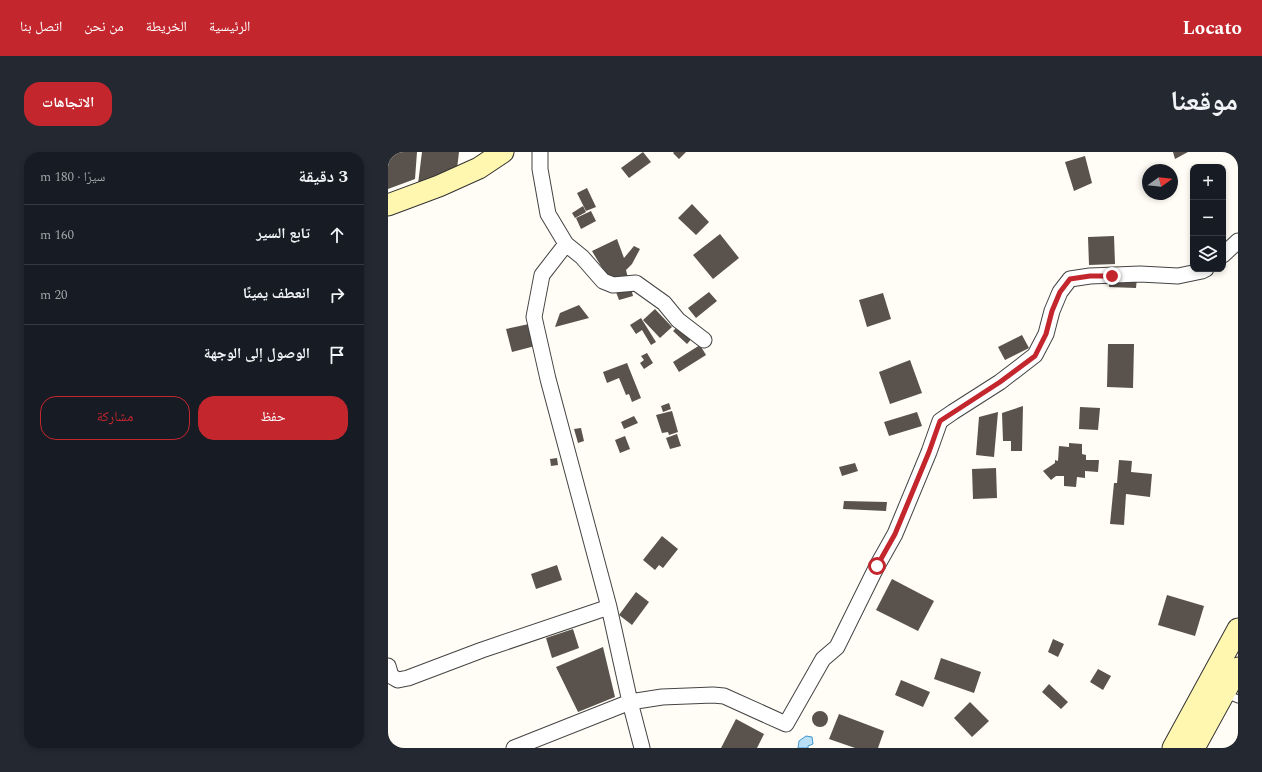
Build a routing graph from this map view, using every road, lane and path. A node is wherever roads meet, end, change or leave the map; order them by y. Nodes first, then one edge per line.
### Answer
1 (503, 152) edge
2 (540, 152) edge
3 (388, 205) edge
4 (1238, 241) edge
5 (566, 244) junction
6 (1226, 252) edge
7 (1197, 272) edge
8 (704, 340) dead end
9 (609, 607) junction
10 (1238, 629) edge
11 (388, 666) edge
12 (1238, 668) edge
13 (1231, 696) edge
14 (630, 702) junction
15 (514, 748) edge
16 (642, 748) edge
17 (1173, 748) edge
18 (1194, 748) edge

1 - 3 main road
2 - 5 street
4 - 6 street
5 - 8 street
5 - 9 street
7 - 14 street
9 - 11 street
9 - 14 street
10 - 17 main road
12 - 13 main road
13 - 18 main road
14 - 15 street
14 - 16 street

